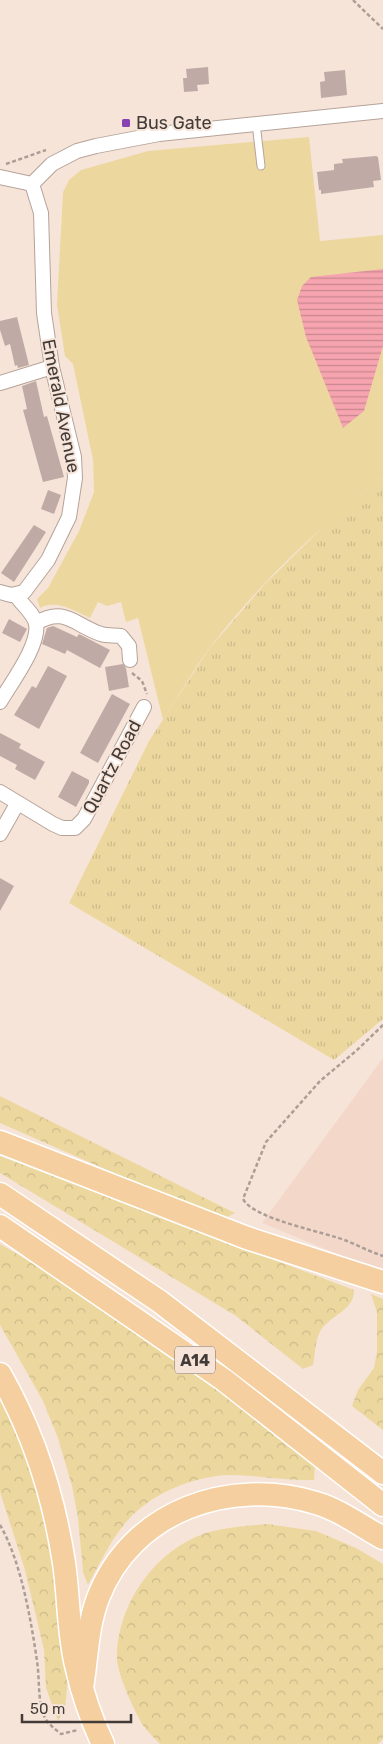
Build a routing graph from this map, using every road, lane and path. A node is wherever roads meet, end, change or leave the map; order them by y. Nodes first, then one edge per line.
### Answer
1 (353, 0) edge
2 (383, 29) edge
3 (383, 111) edge
4 (256, 123) junction
5 (261, 166) dead end
6 (0, 177) edge
7 (32, 184) junction
8 (52, 367) junction
9 (0, 383) edge
10 (0, 592) edge
11 (16, 595) junction
12 (36, 623) junction
13 (130, 660) joint
14 (0, 702) edge
15 (144, 707) joint
16 (0, 792) edge
17 (17, 804) junction
18 (0, 834) edge
19 (383, 1025) edge
20 (0, 1142) edge
21 (0, 1194) edge
22 (0, 1226) edge
23 (383, 1256) edge
24 (383, 1282) edge
25 (0, 1374) edge
26 (383, 1473) edge
27 (383, 1505) edge
28 (0, 1525) edge
29 (383, 1538) edge
30 (82, 1688) junction
31 (93, 1724) junction
32 (103, 1744) edge

1 - 2 path
3 - 4 street
4 - 5 lane
4 - 7 street
6 - 7 street
7 - 8 street, Emerald Avenue
8 - 9 street
8 - 11 street, Emerald Avenue
10 - 11 street
11 - 12 street
12 - 13 street
12 - 14 street
13 - 15 path
15 - 17 street, Quartz Road
16 - 17 street, Quartz Road
17 - 18 street
19 - 23 path
20 - 24 highway
21 - 26 highway, A14
22 - 27 highway, A14
25 - 30 highway
28 - 31 path
29 - 30 highway
30 - 31 highway
31 - 32 highway

